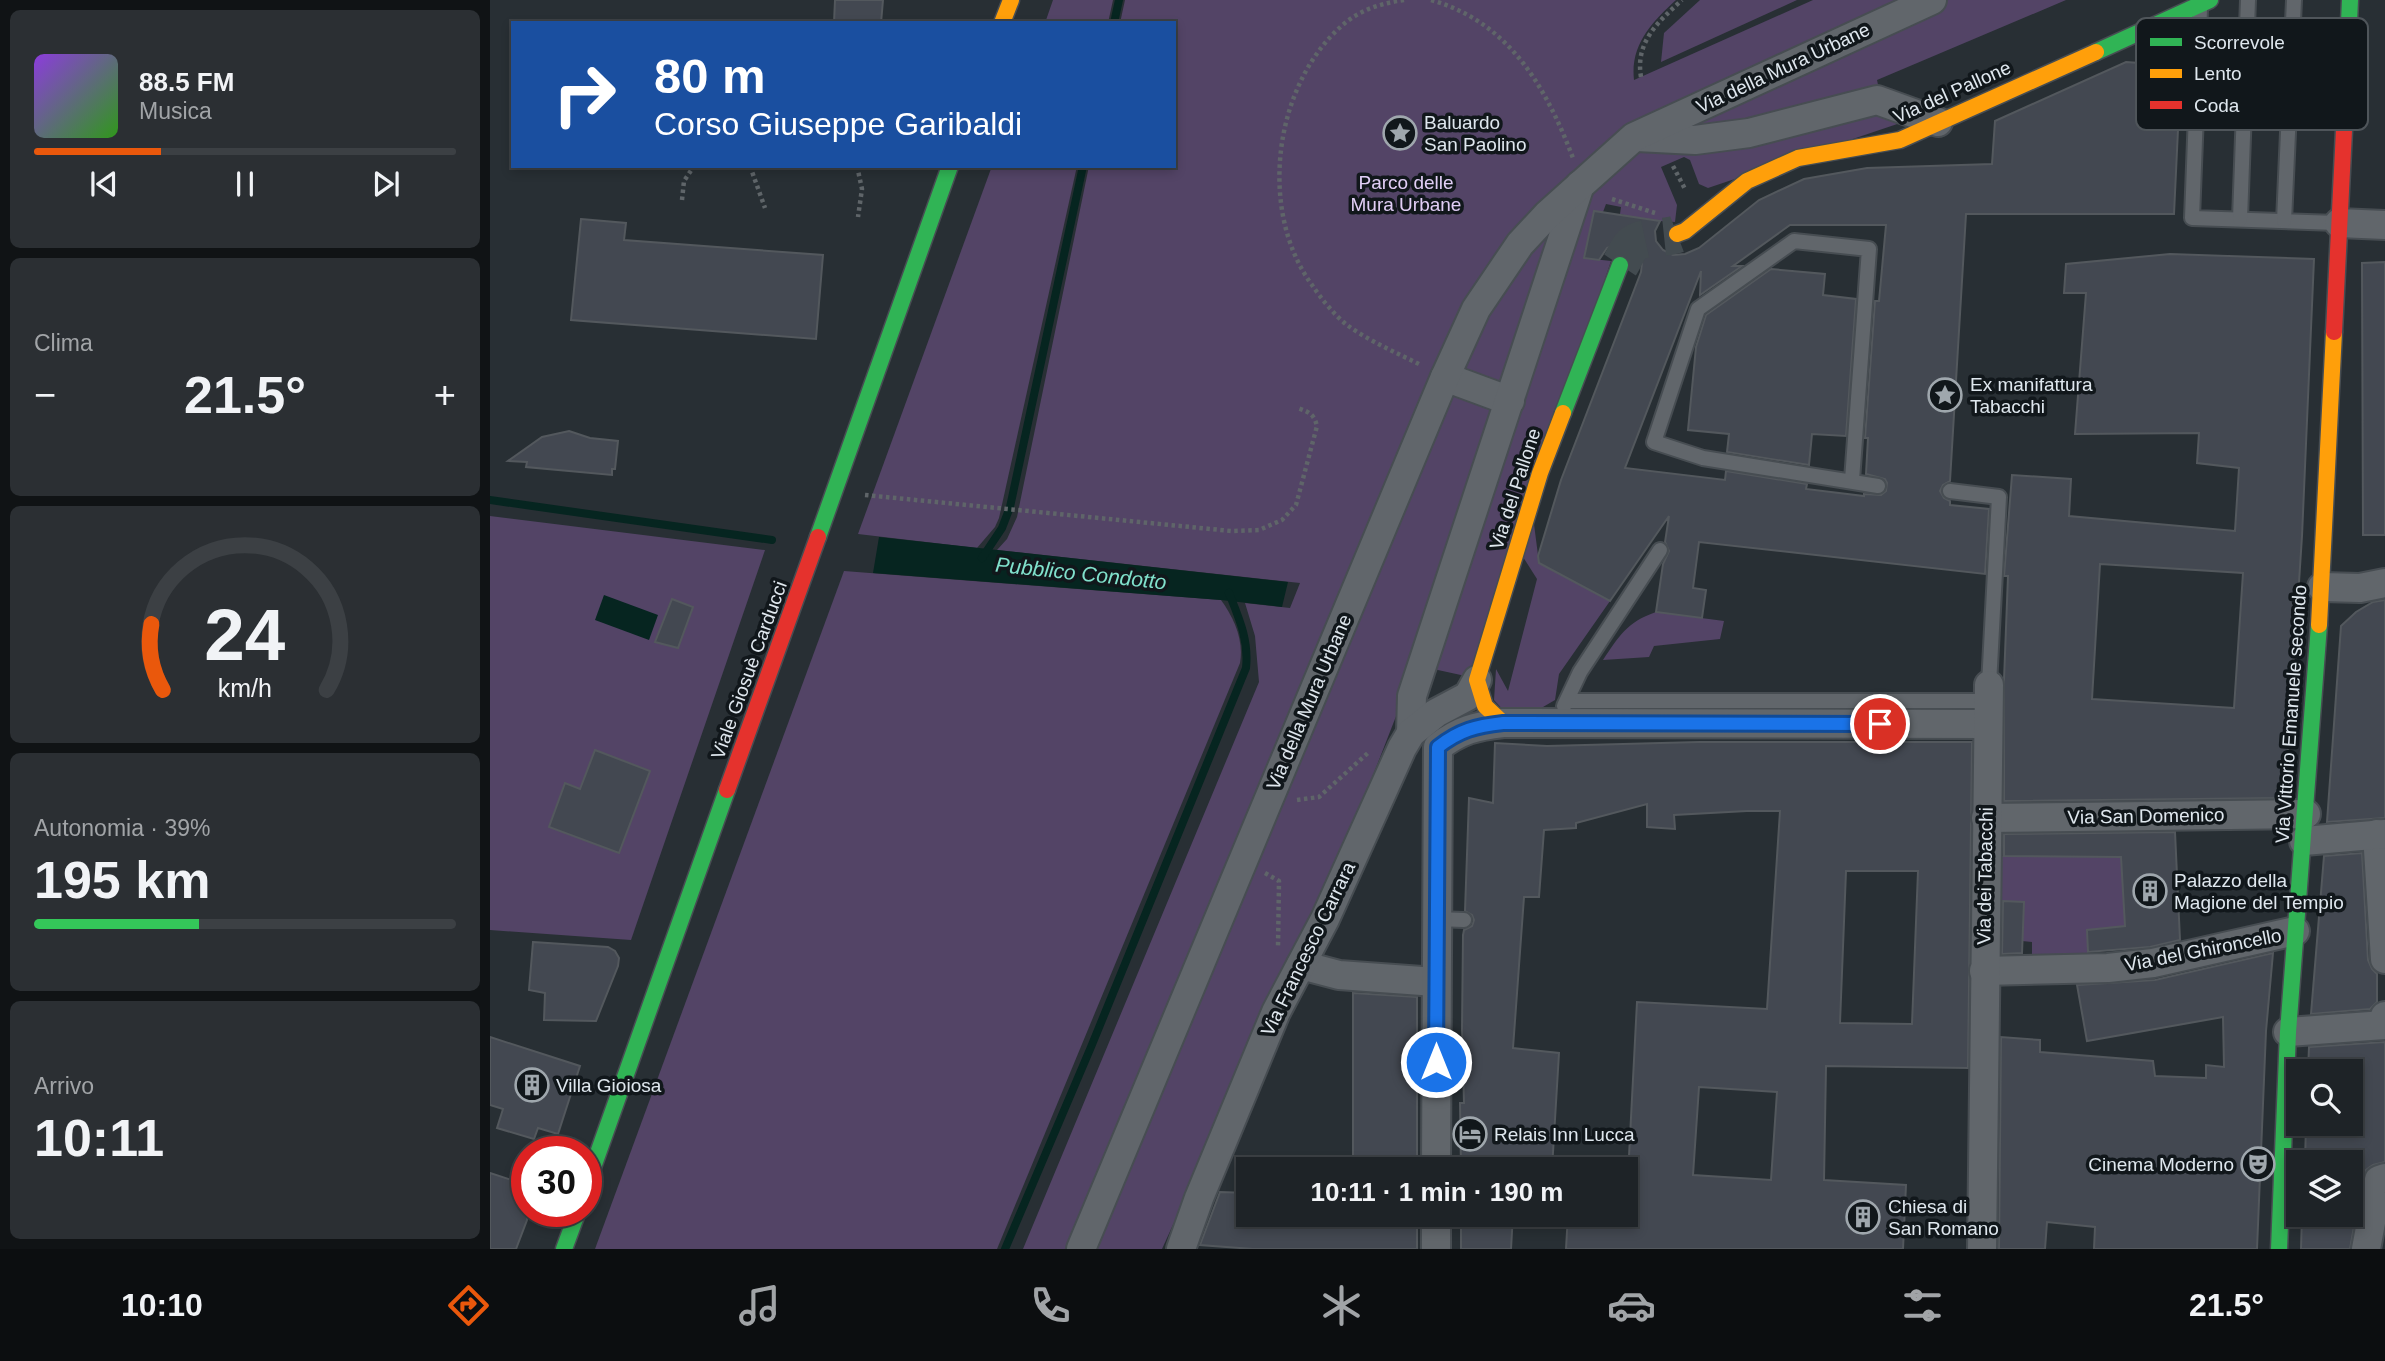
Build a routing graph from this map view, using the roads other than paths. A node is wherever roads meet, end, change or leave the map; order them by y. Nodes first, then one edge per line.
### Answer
1 (1011, 0) edge
2 (1933, 0) edge
3 (2248, 0) edge
4 (2294, 0) edge
5 (2350, 0) edge
6 (2205, 2) edge
7 (2169, 18) edge
8 (2247, 18) edge
9 (2293, 18) edge
10 (2349, 18) edge
11 (1003, 21) edge
12 (2136, 33) edge
13 (1938, 122) junction
14 (2197, 130) edge
15 (2243, 130) edge
16 (2288, 130) edge
17 (2344, 130) edge
18 (1634, 137) junction
19 (949, 168) edge
20 (1581, 182) junction
21 (2240, 219) junction
22 (2284, 220) junction
23 (2339, 223) junction
24 (2385, 225) edge
25 (1677, 234) tunnel mouth
26 (1620, 265) tunnel mouth
27 (1445, 377) junction
28 (1510, 401) junction
29 (1852, 480) junction
30 (1878, 486) dead end
31 (1950, 491) dead end
32 (1660, 550) dead end
33 (2385, 583) edge
34 (2322, 587) junction
35 (1477, 680) junction
36 (1988, 703) junction
37 (1561, 713) junction
38 (1503, 723) junction
39 (1419, 727) junction
40 (1438, 747) junction
41 (1986, 818) junction
42 (2305, 827) junction
43 (2381, 834) edge
44 (1436, 919) junction
45 (1464, 920) dead end
46 (2295, 931) junction
47 (2385, 960) edge
48 (1289, 962) junction
49 (1984, 971) junction
50 (1436, 982) junction
51 (2385, 1016) edge
52 (2385, 1025) edge
53 (2288, 1032) junction
54 (602, 1141) edge
55 (1436, 1157) edge
56 (2385, 1178) edge
57 (572, 1227) edge
58 (1436, 1227) edge
59 (564, 1249) edge
60 (1081, 1249) edge
61 (1181, 1249) edge
62 (1436, 1249) edge
63 (1982, 1249) edge
64 (2280, 1249) edge
65 (2366, 1249) edge

1 - 11 street
2 - 18 street, Via della Mura Urbane
3 - 8 lane
4 - 9 lane
5 - 10 street, Via Vittorio Emanuele secondo
6 - 7 street, Via del Pallone
12 - 13 street, Via del Pallone
13 - 18 street, Via della Mura Urbane
13 - 25 street, Via del Pallone
14 - 21 lane
15 - 21 lane
16 - 22 lane
17 - 23 street, Via Vittorio Emanuele secondo
18 - 20 street, Via della Mura Urbane
19 - 54 street, Viale Giosuè Carducci
20 - 27 street, Via della Mura Urbane
20 - 28 street
21 - 22 lane
22 - 23 lane
23 - 24 street
23 - 34 street, Via Vittorio Emanuele secondo
26 - 35 street, Via del Pallone
27 - 28 street
27 - 60 street, Via della Mura Urbane
28 - 39 street
29 - 29 lane
29 - 30 lane
31 - 36 lane
32 - 37 lane
33 - 34 street
34 - 42 street, Via Vittorio Emanuele secondo
35 - 38 street
35 - 39 street
36 - 37 street
36 - 41 street, Via dei Tabacchi
37 - 38 street
38 - 40 street
39 - 40 street
39 - 48 street, Via Francesco Carrara
40 - 44 street
41 - 42 street, Via San Domenico
41 - 49 street, Via dei Tabacchi
42 - 43 street, Via San Domenico
42 - 46 street, Via Vittorio Emanuele secondo
43 - 47 street
44 - 45 lane
44 - 50 street
46 - 49 street, Via del Ghironcello
46 - 53 street, Via Vittorio Emanuele secondo
48 - 50 street
48 - 61 street, Via Francesco Carrara
49 - 63 street, Via dei Tabacchi
50 - 55 street
51 - 52 street
52 - 53 street
53 - 64 street, Via Vittorio Emanuele secondo
56 - 65 street
57 - 59 street
58 - 62 street

